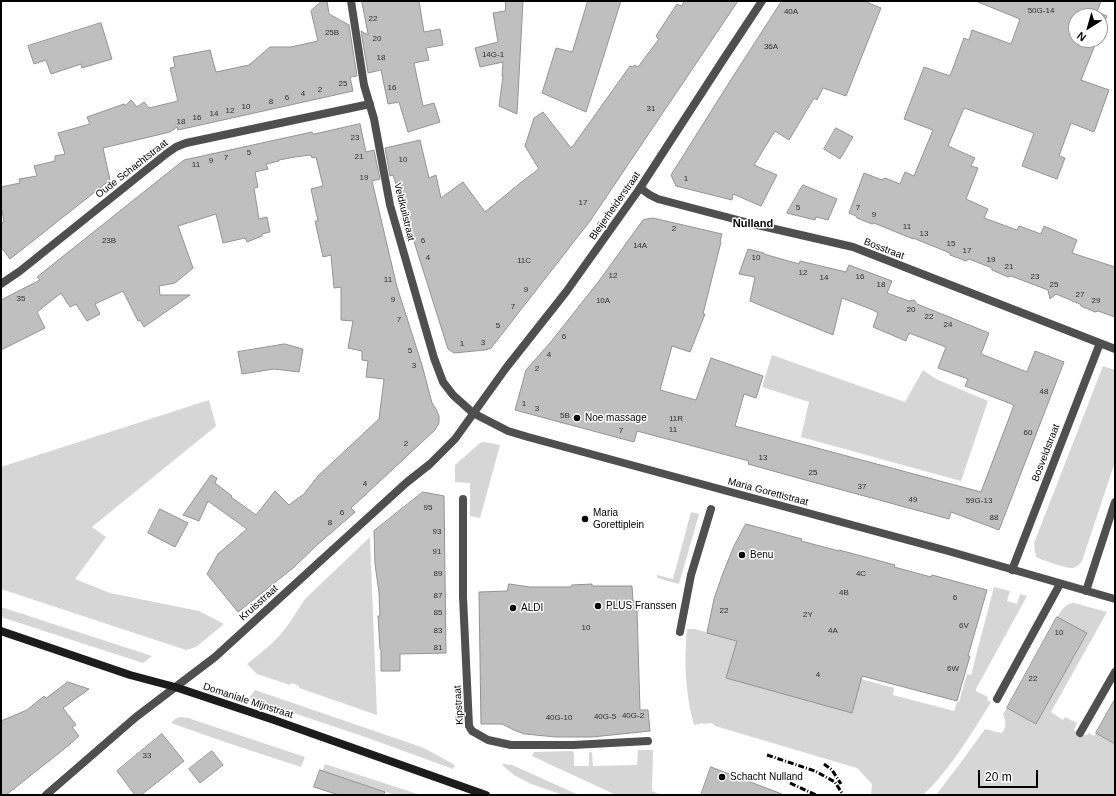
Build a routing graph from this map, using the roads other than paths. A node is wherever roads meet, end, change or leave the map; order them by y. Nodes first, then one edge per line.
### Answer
1 (351, 1) edge
2 (762, 1) edge
3 (370, 104) junction
4 (640, 188) junction
5 (1, 284) edge
6 (1100, 343) junction
7 (1115, 349) edge
8 (472, 413) junction
9 (462, 498) dead end
10 (1115, 502) edge
11 (711, 509) dead end
12 (1012, 570) junction
13 (1060, 584) junction
14 (1086, 591) junction
15 (1115, 599) edge
16 (1, 631) edge
17 (680, 632) dead end
18 (1115, 672) edge
19 (175, 687) junction
20 (997, 699) dead end
21 (1080, 733) dead end
22 (648, 742) dead end
23 (46, 795) edge
24 (486, 795) edge

1 - 3 street, Veldkuilstraat
2 - 4 street, Bleijerheiderstraat
3 - 5 street, Oude Schachtstraat
3 - 8 street, Veldkuilstraat
4 - 6 street, Bosstraat
4 - 8 street, Bleijerheiderstraat
6 - 7 street, Bosstraat
6 - 12 street, Bosveldstraat
8 - 12 street, Maria Gorettistraat
8 - 19 street, Kruisstraat
9 - 22 street, Kipstraat
10 - 14 street
11 - 17 street
12 - 13 street, Maria Gorettistraat
13 - 14 street, Maria Gorettistraat
13 - 20 street
14 - 15 street, Maria Gorettistraat
16 - 19 main road, Domaniale Mijnstraat
18 - 21 street
19 - 23 street, Kruisstraat
19 - 24 main road, Domaniale Mijnstraat

